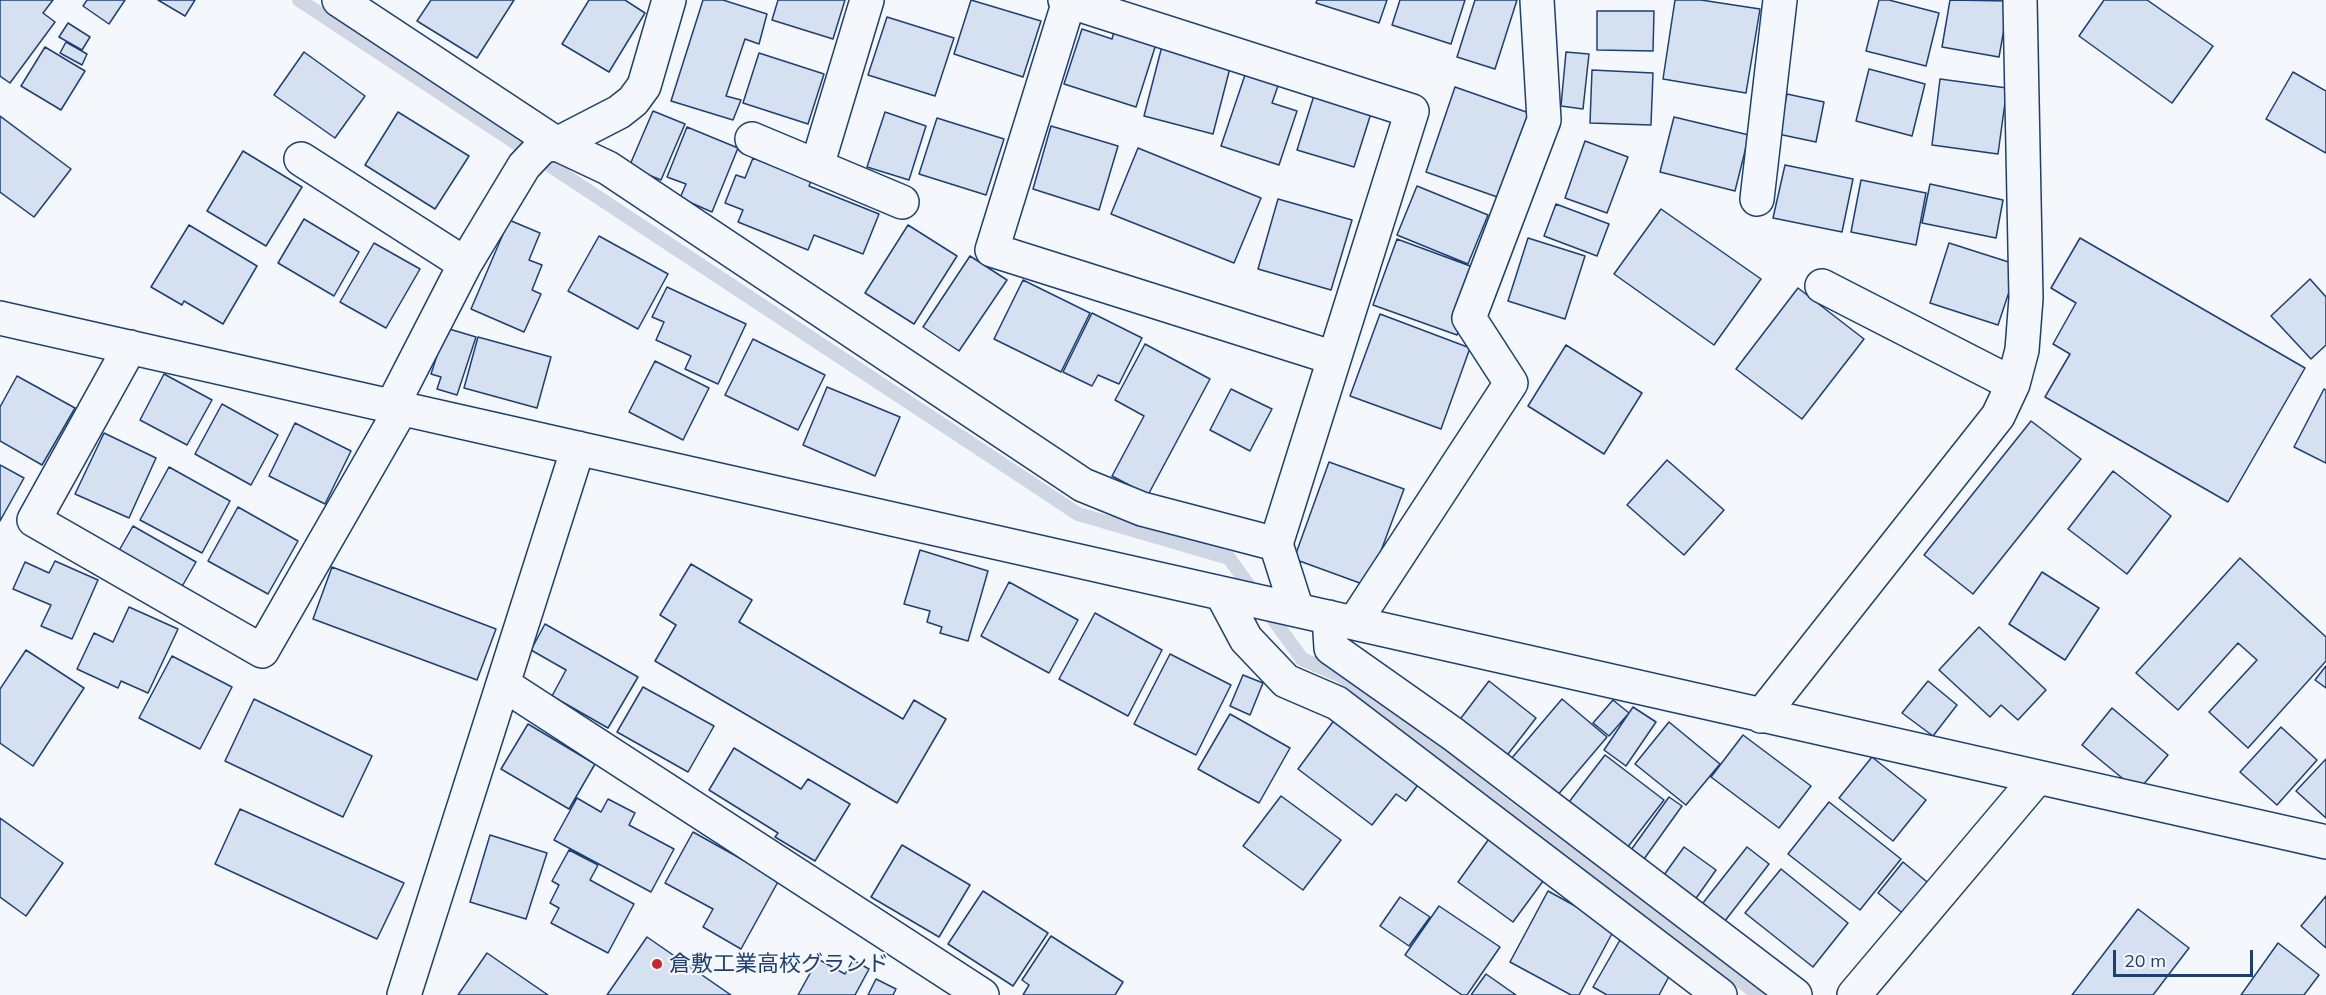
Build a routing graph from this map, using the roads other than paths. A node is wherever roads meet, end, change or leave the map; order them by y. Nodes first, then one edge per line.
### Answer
1 (339, 0) edge
2 (669, 0) edge
3 (867, 0) edge
4 (1537, 0) edge
5 (1780, 0) edge
6 (2020, 0) edge
7 (1067, 1) edge
8 (752, 139) dead end
9 (542, 152) junction
10 (301, 159) dead end
11 (817, 166) junction
12 (1757, 199) dead end
13 (902, 202) dead end
14 (465, 264) junction
15 (1822, 286) dead end
16 (0, 318) edge
17 (130, 347) junction
18 (1334, 358) junction
19 (2013, 384) junction
20 (396, 407) junction
21 (578, 448) junction
22 (1276, 544) junction
23 (1233, 596) junction
24 (1290, 609) junction
25 (1342, 620) junction
26 (503, 684) junction
27 (1761, 716) junction
28 (2037, 778) junction
29 (2326, 842) edge
30 (404, 995) edge
31 (982, 995) edge
32 (1720, 995) edge
33 (1795, 995) edge
34 (1854, 995) edge

1 - 9 street
2 - 9 street
3 - 11 street
4 - 25 street
5 - 12 street
6 - 19 street
7 - 18 street
7 - 18 street
8 - 11 street
9 - 14 street
9 - 22 street
10 - 14 street
11 - 13 street
14 - 20 street
15 - 19 street
16 - 17 street
17 - 20 street
17 - 20 street
18 - 22 street
19 - 27 street
20 - 21 street
21 - 23 street
21 - 26 street
22 - 24 street
23 - 24 street
23 - 32 street
24 - 25 street
25 - 27 street
25 - 33 street
26 - 30 street
26 - 31 street
27 - 28 street
28 - 29 street
28 - 34 street

